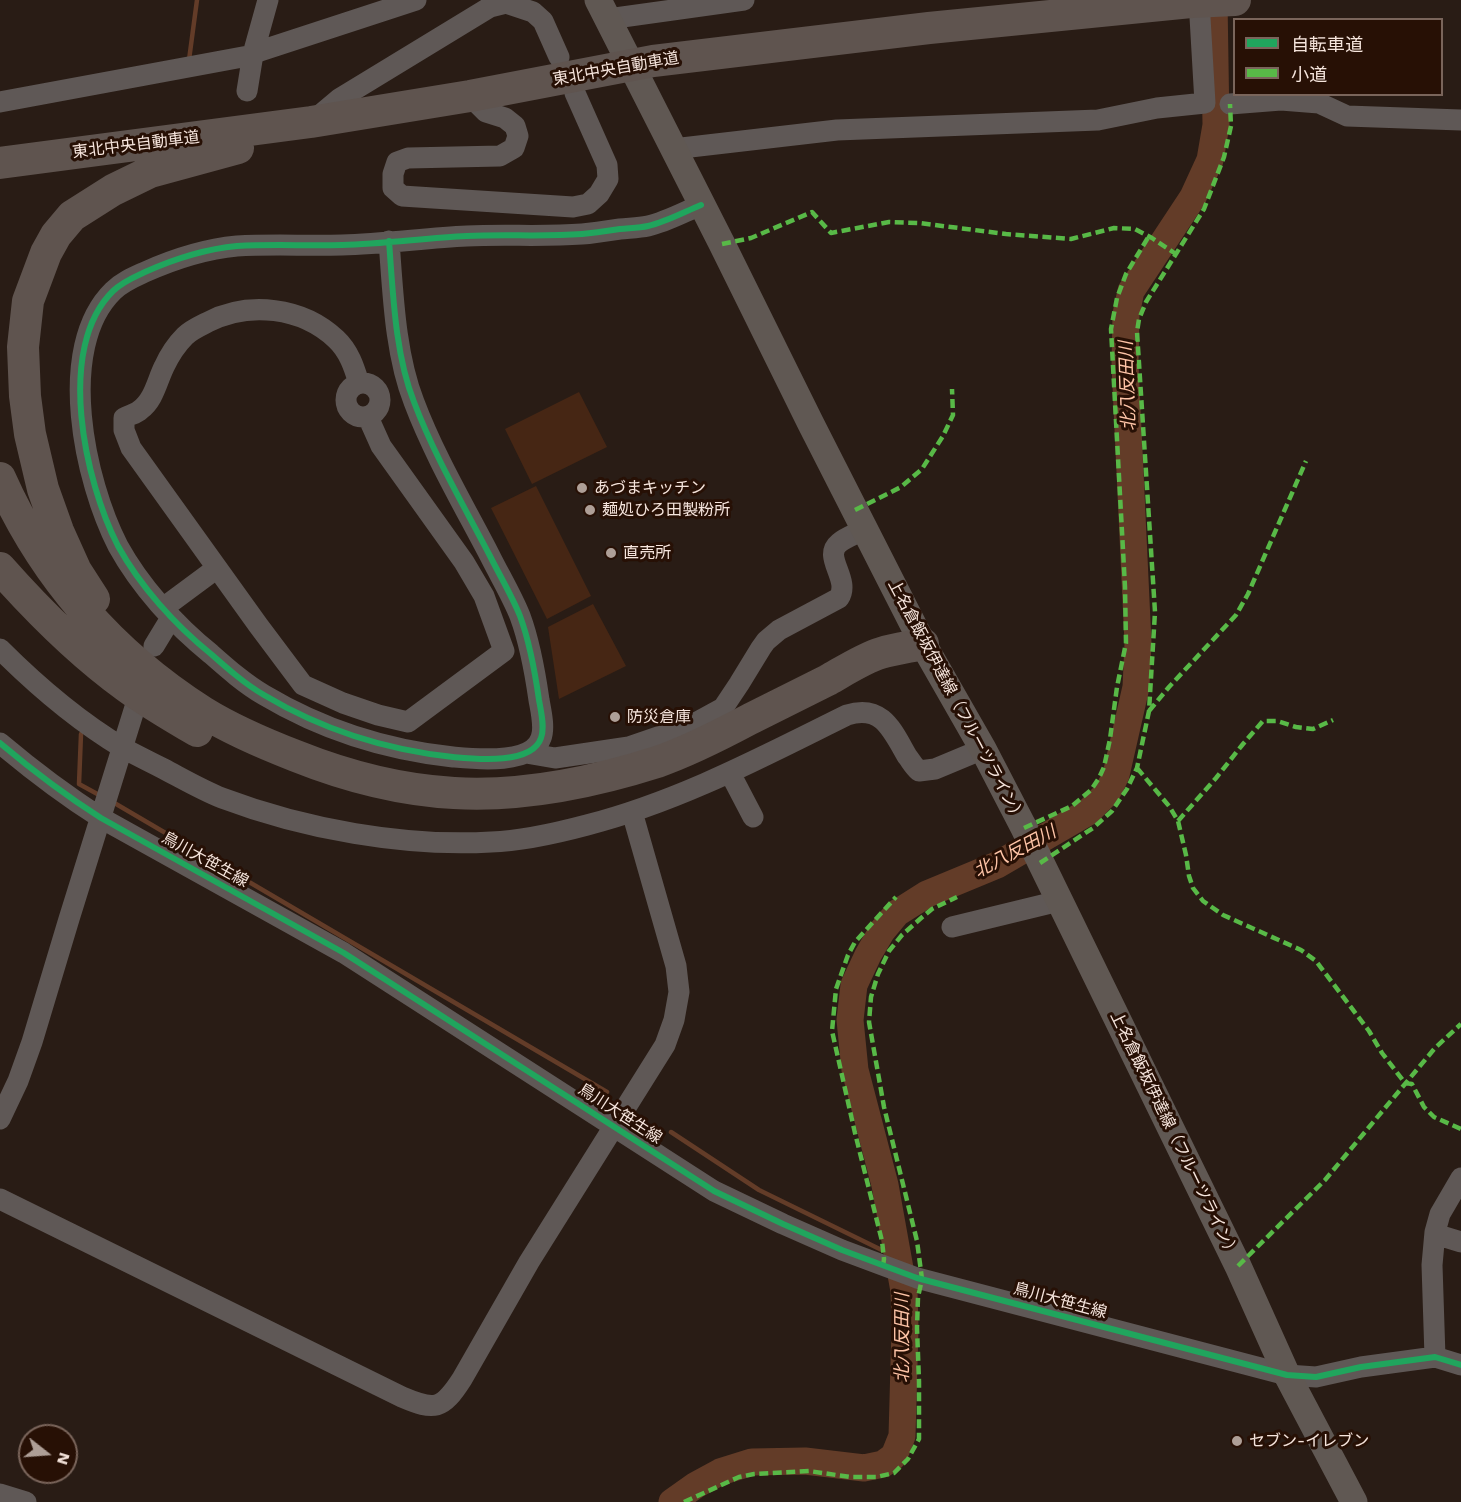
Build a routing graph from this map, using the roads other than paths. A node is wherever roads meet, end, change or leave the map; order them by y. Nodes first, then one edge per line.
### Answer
1 (268, 0) edge
2 (416, 0) edge
3 (744, 0) edge
4 (1235, 0) edge
5 (1195, 1) edge
6 (603, 9) edge
7 (253, 54) junction
8 (573, 74) junction
9 (247, 91) dead end
10 (470, 96) junction
11 (0, 102) edge
12 (1230, 104) dead end
13 (1461, 120) edge
14 (311, 122) junction
15 (147, 143) junction
16 (673, 149) junction
17 (0, 154) edge
18 (0, 163) edge
19 (701, 205) junction
20 (389, 242) junction
21 (359, 383) junction
22 (409, 387) junction
23 (381, 395) junction
24 (368, 417) junction
25 (0, 478) edge
26 (0, 516) edge
27 (865, 529) junction
28 (0, 568) edge
29 (217, 568) junction
30 (167, 613) junction
31 (923, 644) junction
32 (154, 646) dead end
33 (3, 657) edge
34 (167, 688) junction
35 (135, 707) dead end
36 (199, 732) junction
37 (0, 742) edge
38 (123, 747) junction
39 (983, 749) junction
40 (526, 753) junction
41 (730, 773) junction
42 (632, 812) junction
43 (753, 817) dead end
44 (101, 818) junction
45 (1059, 901) junction
46 (952, 927) dead end
47 (0, 1119) edge
48 (613, 1126) junction
49 (1461, 1178) edge
50 (0, 1199) edge
51 (1435, 1234) junction
52 (1461, 1242) edge
53 (1435, 1357) junction
54 (1461, 1365) edge
55 (1287, 1375) junction
56 (0, 1494) edge
57 (26, 1502) edge
58 (1354, 1502) edge

1 - 7 street
2 - 7 street
3 - 6 street
4 - 5 highway, 東北中央自動車道
5 - 8 highway, 東北中央自動車道
5 - 16 street
6 - 16 main road, 上名倉飯坂伊達線（フルーツライン）
7 - 9 street
7 - 11 street
8 - 10 highway, 東北中央自動車道
8 - 10 street
8 - 14 street
10 - 14 highway, 東北中央自動車道
10 - 34 highway
12 - 13 street
14 - 15 highway, 東北中央自動車道
15 - 17 highway
15 - 18 highway, 東北中央自動車道
16 - 19 main road, 上名倉飯坂伊達線（フルーツライン）
19 - 20 street
19 - 27 main road, 上名倉飯坂伊達線（フルーツライン）
20 - 22 street
20 - 30 street
21 - 23 street
21 - 24 street
21 - 29 street
22 - 23 street
22 - 40 street
23 - 24 street
24 - 29 street
25 - 34 highway
26 - 36 highway
27 - 31 main road, 上名倉飯坂伊達線（フルーツライン）
27 - 40 street
28 - 36 highway
29 - 30 street
30 - 32 street
30 - 40 street
31 - 34 highway
31 - 36 highway
31 - 39 main road, 上名倉飯坂伊達線（フルーツライン）
33 - 38 street
35 - 38 street
37 - 44 street, 鳥川大笹生線
38 - 42 street
38 - 44 street
39 - 41 street
39 - 45 main road, 上名倉飯坂伊達線（フルーツライン）
41 - 42 street
41 - 43 street
42 - 48 street
44 - 47 street
44 - 48 street, 鳥川大笹生線
45 - 46 street
45 - 55 main road, 上名倉飯坂伊達線（フルーツライン）
48 - 50 street
48 - 55 street, 鳥川大笹生線
49 - 51 street
51 - 52 street
51 - 53 street
53 - 54 street
53 - 55 street, 鳥川大笹生線
55 - 58 main road, 上名倉飯坂伊達線（フルーツライン）
56 - 57 street

